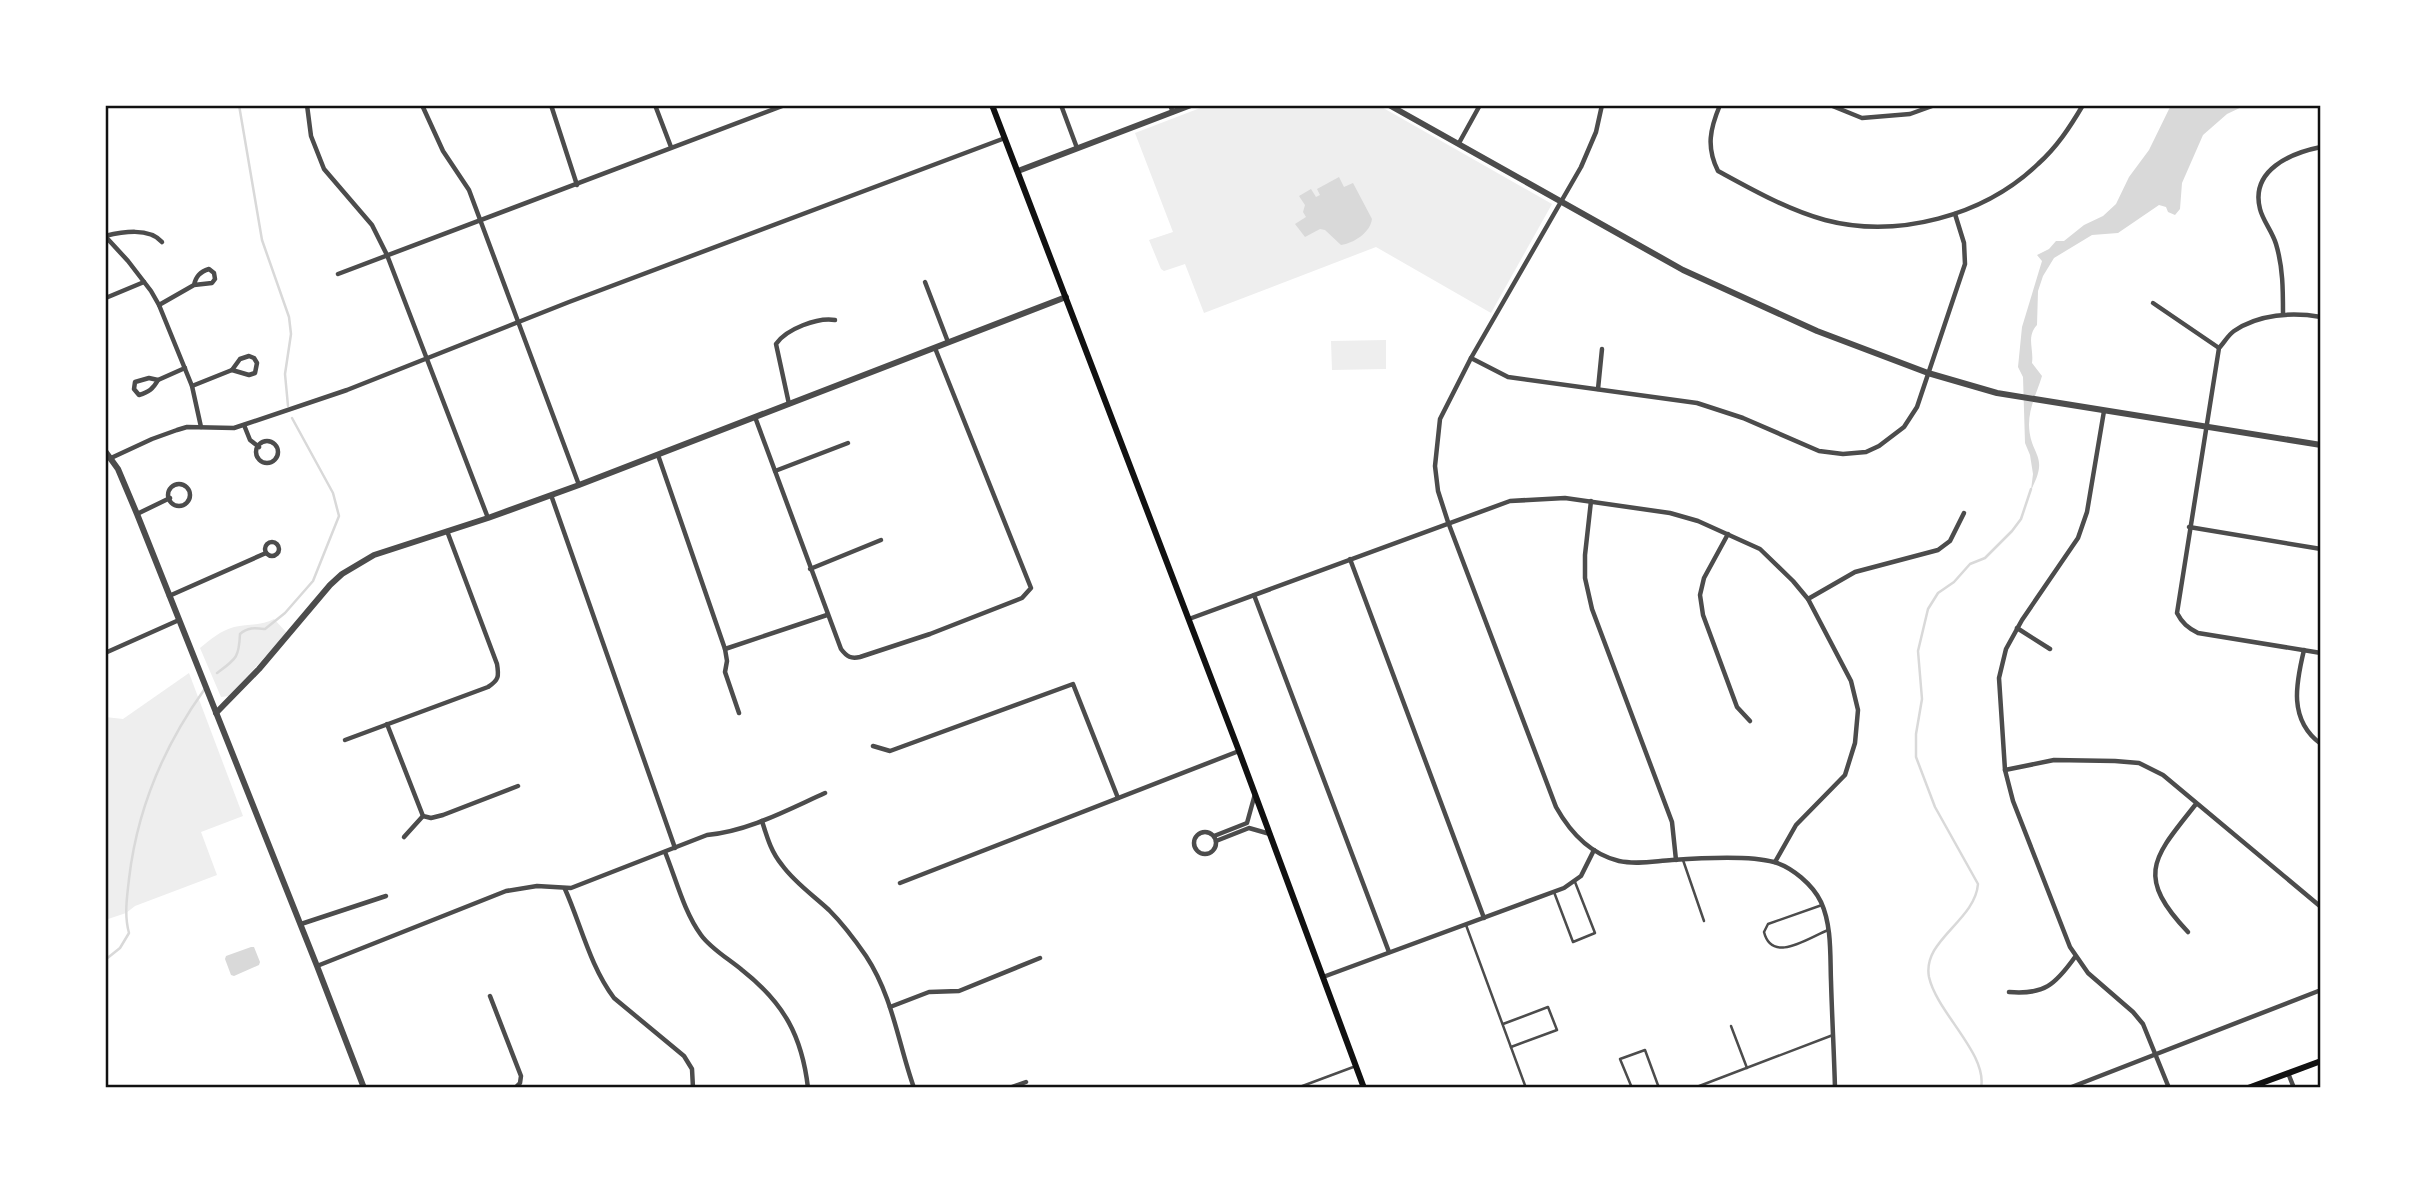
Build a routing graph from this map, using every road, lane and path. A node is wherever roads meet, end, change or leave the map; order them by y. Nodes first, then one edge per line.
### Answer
1 (307, 105) edge
2 (422, 105) edge
3 (551, 105) edge
4 (655, 105) edge
5 (786, 105) edge
6 (992, 105) edge
7 (1061, 105) edge
8 (1191, 105) edge
9 (1389, 105) edge
10 (1480, 105) edge
11 (1602, 105) edge
12 (1720, 105) edge
13 (1830, 105) edge
14 (1935, 105) edge
15 (2083, 105) edge
16 (1171, 108) edge
17 (1005, 138) junction
18 (1459, 143) junction
19 (671, 147) junction
20 (2321, 147) edge
21 (1077, 148) junction
22 (1018, 171) junction
23 (577, 185) junction
24 (1561, 202) junction
25 (1955, 214) junction
26 (480, 220) junction
27 (105, 236) edge
28 (162, 242) dead end
29 (387, 255) junction
30 (338, 274) dead end
31 (144, 282) junction
32 (925, 282) dead end
33 (194, 285) junction
34 (108, 297) dead end
35 (1066, 297) junction
36 (2153, 303) dead end
37 (159, 305) junction
38 (2283, 314) junction
39 (2321, 317) edge
40 (835, 320) dead end
41 (518, 322) junction
42 (948, 342) junction
43 (934, 347) junction
44 (2219, 348) junction
45 (1602, 349) dead end
46 (427, 358) junction
47 (1471, 358) junction
48 (185, 368) junction
49 (232, 370) junction
50 (1928, 373) junction
51 (158, 380) junction
52 (192, 386) junction
53 (1598, 388) junction
54 (789, 404) junction
55 (2104, 411) junction
56 (755, 417) junction
57 (244, 425) junction
58 (2206, 426) junction
59 (201, 427) junction
60 (848, 443) dead end
61 (2321, 445) edge
62 (259, 447) junction
63 (105, 451) edge
64 (657, 454) junction
65 (111, 458) junction
66 (775, 471) junction
67 (579, 485) junction
68 (551, 494) junction
69 (170, 498) junction
70 (1591, 501) junction
71 (1964, 513) dead end
72 (137, 514) junction
73 (488, 518) junction
74 (1448, 522) junction
75 (2189, 527) junction
76 (447, 531) junction
77 (1728, 534) junction
78 (881, 540) dead end
79 (2321, 549) edge
80 (266, 553) dead end
81 (1350, 559) junction
82 (810, 569) junction
83 (1254, 595) junction
84 (169, 596) junction
85 (1808, 599) junction
86 (827, 615) junction
87 (1189, 619) junction
88 (179, 620) junction
89 (2017, 628) junction
90 (725, 649) junction
91 (2050, 649) dead end
92 (2304, 650) junction
93 (105, 653) edge
94 (2321, 653) edge
95 (216, 713) junction
96 (739, 713) dead end
97 (1750, 721) dead end
98 (387, 724) junction
99 (345, 740) dead end
100 (2321, 744) edge
101 (873, 746) dead end
102 (1239, 751) junction
103 (2005, 769) junction
104 (519, 786) dead end
105 (825, 793) dead end
106 (1255, 794) junction
107 (1118, 798) junction
108 (2196, 804) junction
109 (423, 816) junction
110 (762, 821) junction
111 (1248, 825) junction
112 (1270, 834) junction
113 (404, 837) dead end
114 (1215, 838) junction
115 (675, 848) junction
116 (1594, 850) junction
117 (665, 852) junction
118 (1676, 860) junction
119 (1683, 860) junction
120 (1775, 862) junction
121 (1575, 882) junction
122 (900, 883) dead end
123 (565, 888) junction
124 (1554, 892) junction
125 (386, 897) dead end
126 (1822, 905) junction
127 (2321, 907) edge
128 (1484, 918) junction
129 (1704, 921) dead end
130 (301, 925) junction
131 (1466, 925) junction
132 (1828, 930) junction
133 (2188, 932) dead end
134 (1389, 952) junction
135 (2075, 957) junction
136 (1040, 958) dead end
137 (317, 966) junction
138 (1323, 977) junction
139 (2321, 990) edge
140 (2009, 992) dead end
141 (490, 996) dead end
142 (890, 1007) junction
143 (1503, 1024) junction
144 (1731, 1026) dead end
145 (1833, 1035) junction
146 (1511, 1047) junction
147 (2156, 1054) junction
148 (2321, 1061) edge
149 (1356, 1066) junction
150 (1747, 1068) junction
151 (2288, 1073) junction
152 (1026, 1082) dead end
153 (364, 1088) edge
154 (515, 1088) edge
155 (693, 1088) edge
156 (808, 1088) edge
157 (914, 1088) edge
158 (1009, 1088) edge
159 (1297, 1088) edge
160 (1364, 1088) edge
161 (1526, 1088) edge
162 (1632, 1088) edge
163 (1659, 1088) edge
164 (1694, 1088) edge
165 (1835, 1088) edge
166 (2069, 1088) edge
167 (2169, 1088) edge
168 (2248, 1088) edge
169 (2294, 1088) edge

1 - 29 street
2 - 26 street
3 - 23 street
4 - 19 street
5 - 19 street
6 - 17 main road
7 - 21 street
8 - 16 street
9 - 18 street
10 - 18 street
11 - 24 street
12 - 25 street
13 - 14 street
15 - 25 street
16 - 21 street
17 - 22 main road
17 - 41 street
18 - 24 street
19 - 23 street
20 - 38 street
21 - 22 street
22 - 35 main road
23 - 26 street
24 - 47 street
24 - 50 street
25 - 50 street
26 - 29 street
26 - 41 street
27 - 28 street
27 - 31 street
29 - 30 street
29 - 46 street
31 - 34 street
31 - 37 street
32 - 42 street
33 - 33 street
33 - 37 street
35 - 42 street
35 - 87 main road
36 - 44 street
37 - 48 street
38 - 39 street
38 - 44 street
40 - 54 street
41 - 46 street
41 - 67 street
42 - 43 street
43 - 54 street
43 - 86 street
44 - 58 street
45 - 53 street
46 - 57 street
46 - 73 street
47 - 53 street
47 - 74 street
48 - 51 street
48 - 52 street
49 - 49 street
49 - 52 street
50 - 53 street
50 - 55 street
51 - 51 street
52 - 59 street
54 - 56 street
55 - 58 street
55 - 89 street
56 - 64 street
56 - 66 street
57 - 59 street
57 - 62 street
58 - 61 street
58 - 75 street
59 - 65 street
60 - 66 street
62 - 62 street
63 - 65 street
64 - 67 street
64 - 90 street
65 - 72 street
66 - 82 street
67 - 68 street
68 - 73 street
68 - 115 street
69 - 69 street
69 - 72 street
70 - 74 street
70 - 77 street
70 - 118 street
71 - 85 street
72 - 84 street
73 - 76 street
74 - 81 street
74 - 116 street
75 - 79 street
75 - 92 street
76 - 95 street
76 - 98 street
77 - 85 street
77 - 97 street
78 - 82 street
80 - 84 street
81 - 83 street
81 - 128 street
82 - 86 street
83 - 87 street
83 - 134 street
84 - 88 street
85 - 120 street
86 - 90 street
87 - 102 main road
88 - 93 street
88 - 95 street
89 - 91 street
89 - 103 street
90 - 96 street
92 - 94 street
92 - 100 street
95 - 130 street
98 - 99 street
98 - 109 street
101 - 107 street
102 - 106 main road
102 - 107 street
103 - 108 street
103 - 135 street
104 - 109 street
105 - 110 street
106 - 111 street
106 - 112 main road
107 - 122 street
108 - 127 street
108 - 133 street
109 - 113 street
110 - 115 street
110 - 142 street
111 - 112 street
111 - 114 street
112 - 138 main road
114 - 114 street
115 - 117 street
116 - 118 street
116 - 121 street
117 - 123 street
117 - 156 street
118 - 119 street
119 - 120 street
119 - 129 lane
120 - 126 street
121 - 124 street
121 - 124 lane
123 - 137 street
123 - 155 street
124 - 128 street
125 - 130 street
126 - 132 street
126 - 132 lane
128 - 131 street
130 - 137 street
131 - 134 street
131 - 143 lane
132 - 145 street
134 - 138 street
135 - 140 street
135 - 147 street
136 - 142 street
137 - 153 street
138 - 149 main road
139 - 147 street
141 - 154 street
142 - 157 street
143 - 146 lane
143 - 146 lane
144 - 150 lane
145 - 150 lane
145 - 165 street
146 - 161 lane
147 - 166 street
147 - 167 street
148 - 151 main road
149 - 159 lane
149 - 160 main road
150 - 164 lane
151 - 168 main road
151 - 169 street
152 - 158 street
162 - 163 lane

